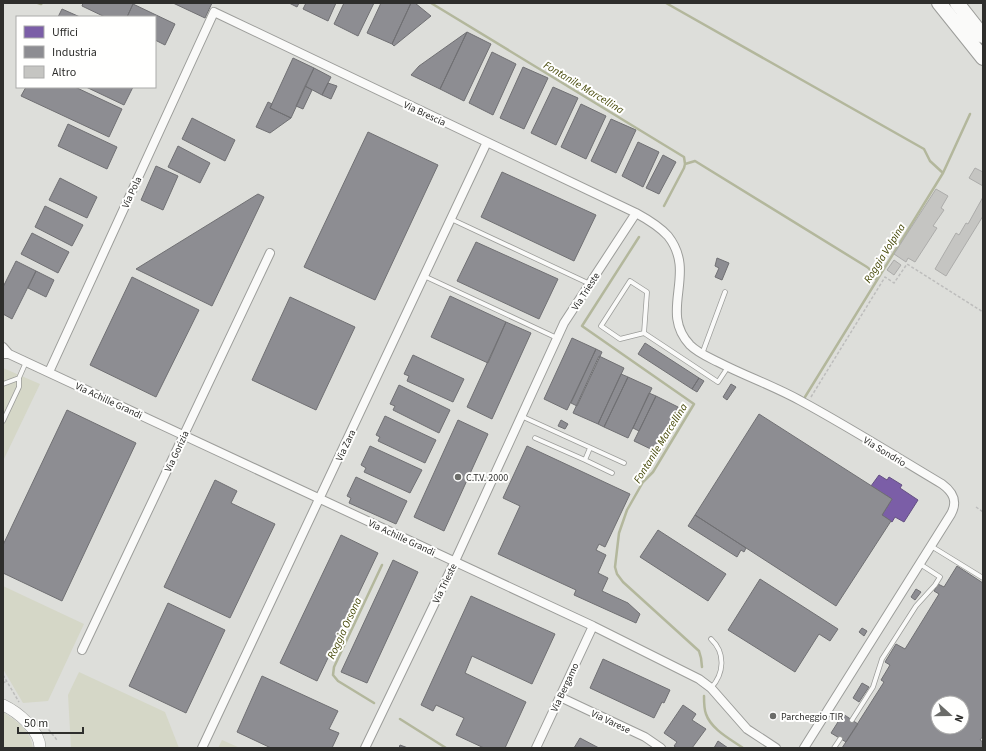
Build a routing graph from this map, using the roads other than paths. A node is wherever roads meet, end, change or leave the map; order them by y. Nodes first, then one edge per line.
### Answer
1 (939, 3) edge
2 (957, 3) edge
3 (214, 12) joint
4 (983, 36) edge
5 (983, 58) edge
6 (487, 142) junction
7 (636, 213) junction
8 (451, 219) junction
9 (270, 253) dead end
10 (424, 276) junction
11 (590, 284) junction
12 (725, 292) dead end
13 (644, 333) junction
14 (557, 338) junction
15 (3, 347) edge
16 (6, 354) edge
17 (702, 354) junction
18 (26, 362) junction
19 (728, 367) junction
20 (49, 372) junction
21 (19, 378) junction
22 (3, 384) edge
23 (521, 416) junction
24 (3, 421) edge
25 (184, 435) junction
26 (535, 438) dead end
27 (590, 448) junction
28 (585, 460) junction
29 (624, 463) dead end
30 (612, 473) dead end
31 (319, 498) junction
32 (931, 546) junction
33 (455, 562) junction
34 (920, 564) junction
35 (983, 578) edge
36 (593, 626) junction
37 (711, 639) dead end
38 (82, 650) dead end
39 (711, 688) junction
40 (3, 696) edge
41 (560, 697) junction
42 (3, 705) edge
43 (20, 710) junction
44 (852, 720) dead end
45 (840, 739) dead end
46 (41, 745) edge
47 (202, 748) edge
48 (365, 748) edge
49 (536, 748) edge
50 (661, 748) edge
51 (776, 748) edge
52 (804, 748) edge
53 (834, 748) edge

1 - 5 highway
2 - 4 highway
3 - 6 street, Via Brescia
3 - 20 street, Via Pola
6 - 7 street, Via Brescia
6 - 8 street, Via Zara
7 - 11 street, Via Trieste
7 - 17 street, Via Sondrio
8 - 10 street, Via Zara
8 - 11 lane
9 - 25 street, Via Gorizia
10 - 14 lane
10 - 31 street, Via Zara
11 - 14 street, Via Trieste
12 - 17 lane
13 - 13 lane
13 - 19 lane
14 - 23 street, Via Trieste
15 - 16 street
16 - 18 street, Via Achille Grandi
17 - 19 street, Via Sondrio
18 - 20 street, Via Achille Grandi
18 - 21 lane
19 - 32 street, Via Sondrio
20 - 25 street, Via Achille Grandi
21 - 22 lane
21 - 24 lane
23 - 27 lane
23 - 33 street, Via Trieste
25 - 31 street, Via Achille Grandi
25 - 38 street, Via Gorizia
26 - 28 lane
27 - 28 lane
27 - 29 lane
28 - 30 lane
31 - 33 street, Via Achille Grandi
31 - 47 street, Via Zara
32 - 34 street, Via Sondrio
32 - 35 lane
33 - 36 street, Via Achille Grandi
33 - 48 street, Via Trieste
34 - 44 lane
34 - 52 street, Via Sondrio
36 - 39 street, Via Achille Grandi
36 - 41 street, Via Bergamo
37 - 39 lane
39 - 51 street, Via Achille Grandi
40 - 43 street
41 - 49 street, Via Bergamo
41 - 50 street, Via Varese
42 - 43 street
43 - 46 street
45 - 53 lane

